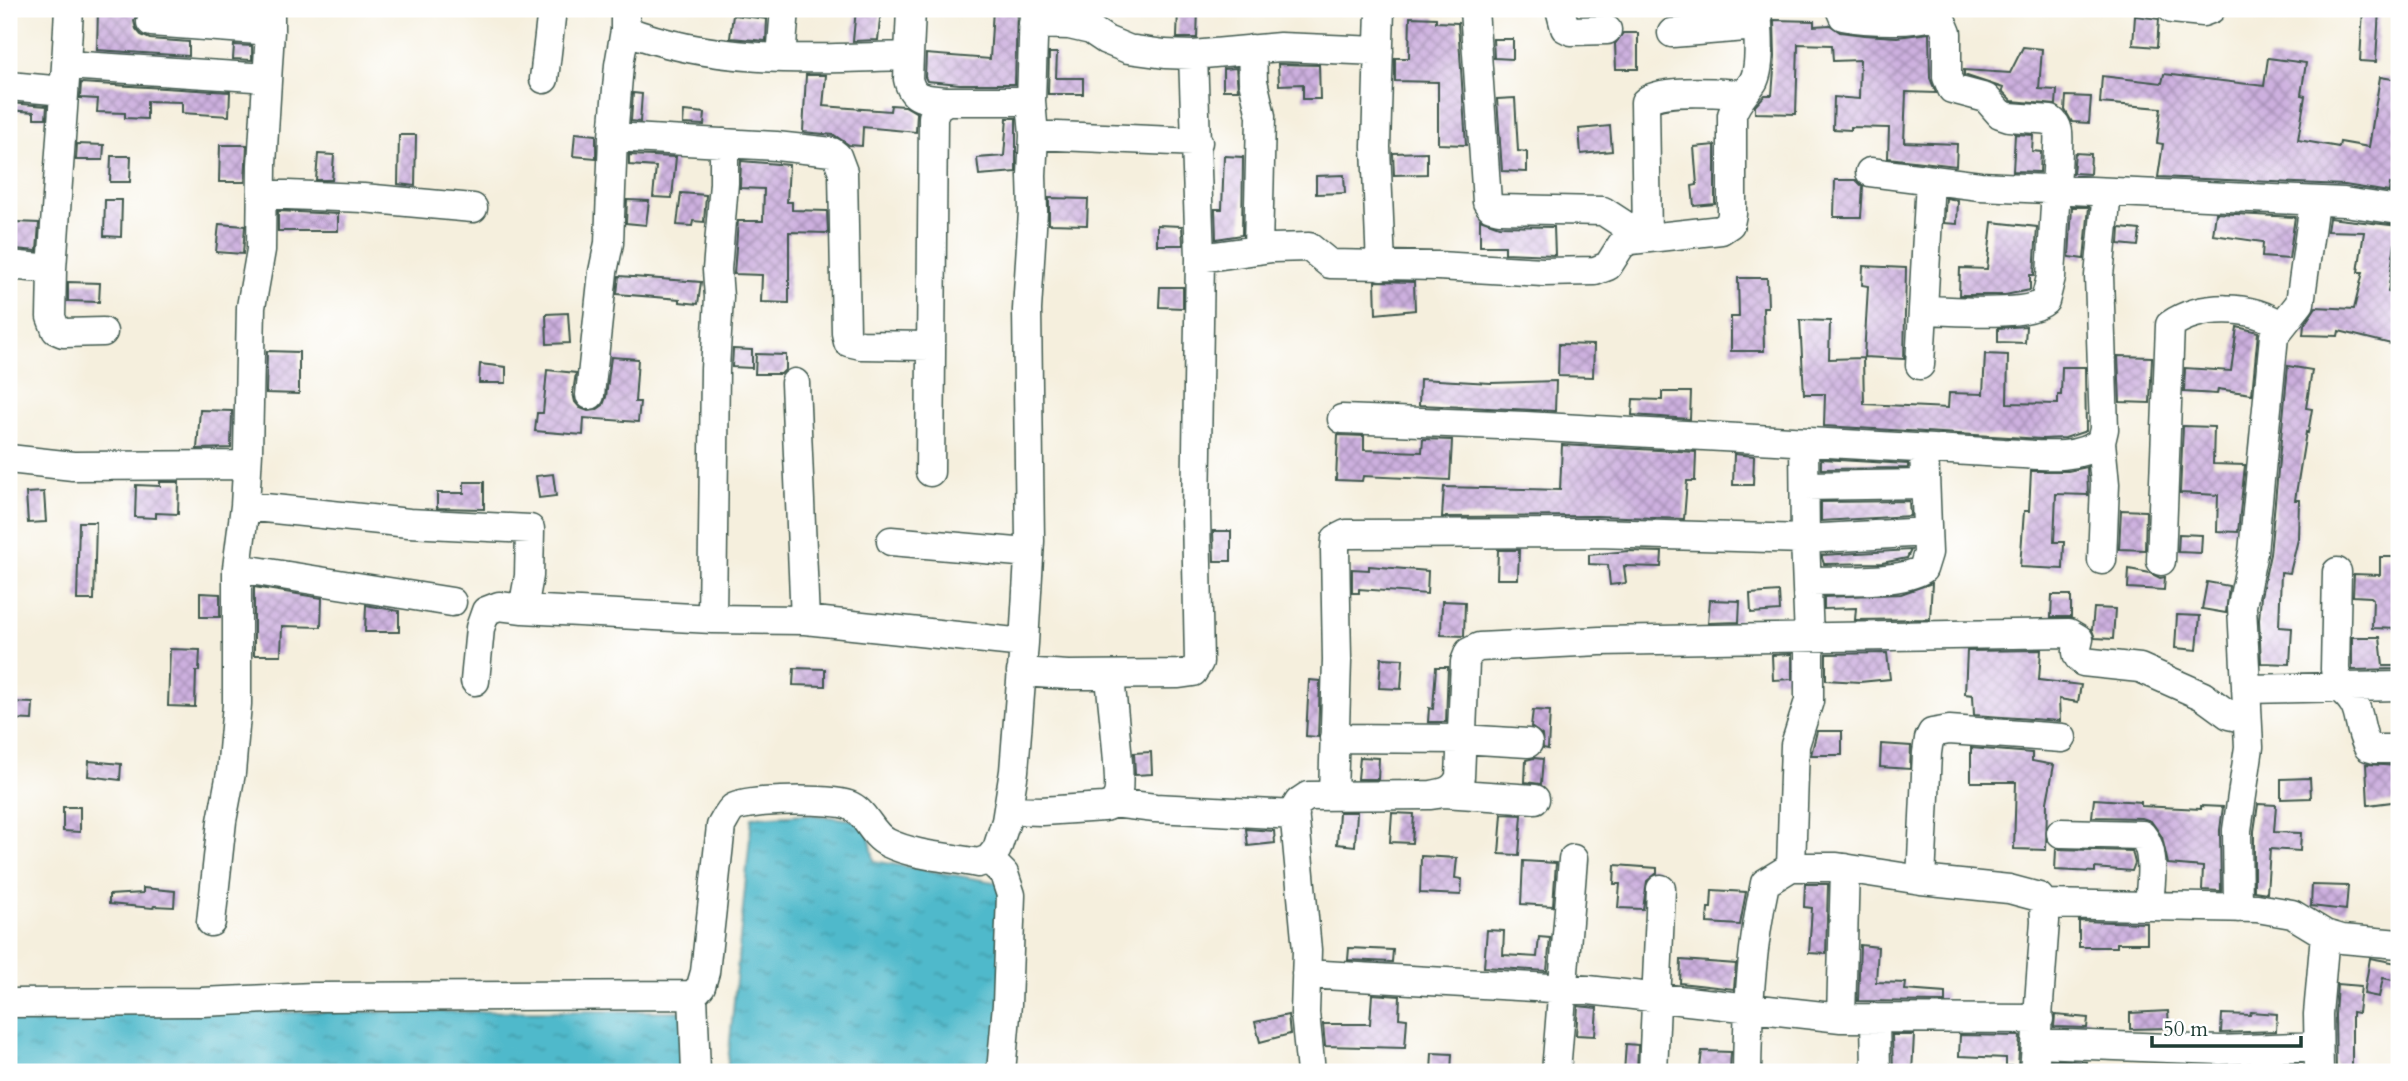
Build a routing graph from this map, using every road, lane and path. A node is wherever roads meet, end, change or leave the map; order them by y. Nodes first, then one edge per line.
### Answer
1 (69, 9) edge
2 (552, 9) edge
3 (785, 9) edge
4 (911, 9) edge
5 (1380, 9) edge
6 (1474, 9) edge
7 (1560, 9) edge
8 (1840, 9) edge
9 (2172, 9) edge
10 (2211, 9) edge
11 (1941, 11) edge
12 (1034, 16) edge
13 (1757, 18) edge
14 (625, 19) edge
15 (270, 20) edge
16 (151, 22) dead end
17 (1607, 30) dead end
18 (1672, 33) dead end
19 (1252, 48) junction
20 (1379, 51) junction
21 (1193, 55) junction
22 (909, 56) junction
23 (781, 57) junction
24 (65, 78) junction
25 (267, 78) junction
26 (544, 79) dead end
27 (9, 86) edge
28 (1742, 94) junction
29 (1031, 100) junction
30 (947, 101) junction
31 (1034, 135) junction
32 (613, 137) junction
33 (1198, 142) junction
34 (724, 143) junction
35 (1870, 172) dead end
36 (1930, 180) junction
37 (2055, 190) junction
38 (2107, 192) junction
39 (262, 194) junction
40 (2314, 203) junction
41 (473, 208) dead end
42 (2399, 210) edge
43 (1639, 239) junction
44 (1258, 250) junction
45 (1200, 258) junction
46 (9, 265) edge
47 (1381, 266) junction
48 (52, 269) junction
49 (1924, 310) junction
50 (2281, 326) junction
51 (103, 332) dead end
52 (930, 346) junction
53 (1920, 365) dead end
54 (795, 383) dead end
55 (590, 395) dead end
56 (1342, 419) dead end
57 (2101, 442) junction
58 (1804, 443) junction
59 (1924, 449) junction
60 (9, 459) edge
61 (247, 465) junction
62 (930, 471) dead end
63 (1926, 484) junction
64 (1805, 486) junction
65 (244, 506) junction
66 (1927, 533) junction
67 (1805, 539) junction
68 (891, 541) dead end
69 (1030, 553) junction
70 (2102, 560) dead end
71 (2161, 561) dead end
72 (237, 568) junction
73 (2337, 572) dead end
74 (1808, 581) junction
75 (452, 602) dead end
76 (523, 609) junction
77 (712, 619) junction
78 (805, 620) junction
79 (1810, 638) junction
80 (1024, 643) junction
81 (1021, 672) junction
82 (1110, 675) junction
83 (475, 681) dead end
84 (2399, 686) edge
85 (2338, 687) junction
86 (2246, 689) junction
87 (2247, 719) junction
88 (1334, 738) junction
89 (2062, 738) dead end
90 (1461, 739) junction
91 (1528, 743) dead end
92 (2399, 749) edge
93 (1444, 793) junction
94 (1333, 795) junction
95 (1535, 799) dead end
96 (1114, 803) junction
97 (1008, 810) junction
98 (1295, 814) junction
99 (2061, 833) dead end
100 (989, 859) junction
101 (1573, 859) dead end
102 (1791, 867) junction
103 (1846, 868) junction
104 (1921, 880) junction
105 (1661, 889) dead end
106 (2044, 904) junction
107 (2149, 906) junction
108 (2238, 908) junction
109 (211, 922) dead end
110 (2325, 934) junction
111 (2399, 944) edge
112 (1306, 974) junction
113 (1563, 989) junction
114 (693, 995) junction
115 (1656, 998) junction
116 (9, 1003) edge
117 (1748, 1008) junction
118 (1841, 1018) junction
119 (1875, 1018) junction
120 (2038, 1031) junction
121 (2318, 1059) edge
122 (695, 1072) edge
123 (1001, 1072) edge
124 (1311, 1072) edge
125 (1556, 1072) edge
126 (1653, 1072) edge
127 (1746, 1072) edge
128 (1876, 1072) edge
129 (2034, 1072) edge

1 - 24 street
2 - 26 street
3 - 23 street
4 - 22 street
5 - 20 street
6 - 43 street
7 - 17 street
8 - 11 street
9 - 10 street
11 - 37 street
12 - 21 street
12 - 29 street
13 - 18 street
13 - 28 street
14 - 23 street
14 - 32 street
15 - 16 street
15 - 25 street
19 - 20 street
19 - 21 street
19 - 44 street
20 - 47 street
21 - 33 street
22 - 23 street
22 - 30 street
24 - 25 street
24 - 27 street
24 - 48 street
25 - 39 street
28 - 43 street
28 - 43 street
29 - 30 street
29 - 31 street
30 - 52 street
31 - 33 street
31 - 69 street
32 - 34 street
32 - 55 street
33 - 45 street
34 - 52 street
34 - 77 street
35 - 36 street
36 - 37 street
36 - 49 street
37 - 38 street
37 - 49 street
38 - 40 street
38 - 57 street
39 - 41 street
39 - 61 street
40 - 42 street
40 - 50 street
43 - 47 street
44 - 45 street
44 - 47 street
45 - 82 street
46 - 48 street
48 - 51 street
49 - 53 street
50 - 71 street
50 - 86 street
52 - 62 street
54 - 78 street
56 - 58 street
57 - 59 street
57 - 70 street
58 - 59 street
58 - 64 street
59 - 63 street
60 - 61 street
61 - 65 street
63 - 64 street
63 - 66 street
64 - 67 street
65 - 72 street
65 - 76 street
66 - 67 street
66 - 74 street
67 - 74 street
67 - 88 street
68 - 69 street
69 - 80 street
72 - 75 street
72 - 109 street
73 - 85 street
74 - 79 street
76 - 77 street
76 - 83 street
77 - 78 street
78 - 80 street
79 - 87 street
79 - 90 street
79 - 102 street
80 - 81 street
81 - 82 street
81 - 97 street
82 - 96 street
84 - 85 street
85 - 86 street
85 - 92 street
86 - 87 street
87 - 108 street
88 - 90 street
88 - 94 street
89 - 104 street
90 - 91 street
90 - 93 street
93 - 94 street
93 - 95 street
94 - 98 street
96 - 97 street
96 - 98 street
97 - 100 street
98 - 112 street
99 - 107 street
100 - 114 street
100 - 123 street
101 - 113 street
102 - 103 street
102 - 117 street
103 - 104 street
103 - 118 street
104 - 106 street
105 - 115 street
106 - 107 street
106 - 120 street
107 - 108 street
108 - 110 street
110 - 111 street
110 - 121 street
112 - 113 street
112 - 124 street
113 - 115 street
113 - 125 street
114 - 116 street
114 - 122 street
115 - 117 street
115 - 126 street
117 - 118 street
117 - 127 street
118 - 119 street
119 - 120 street
119 - 128 street
120 - 121 street
120 - 129 street

